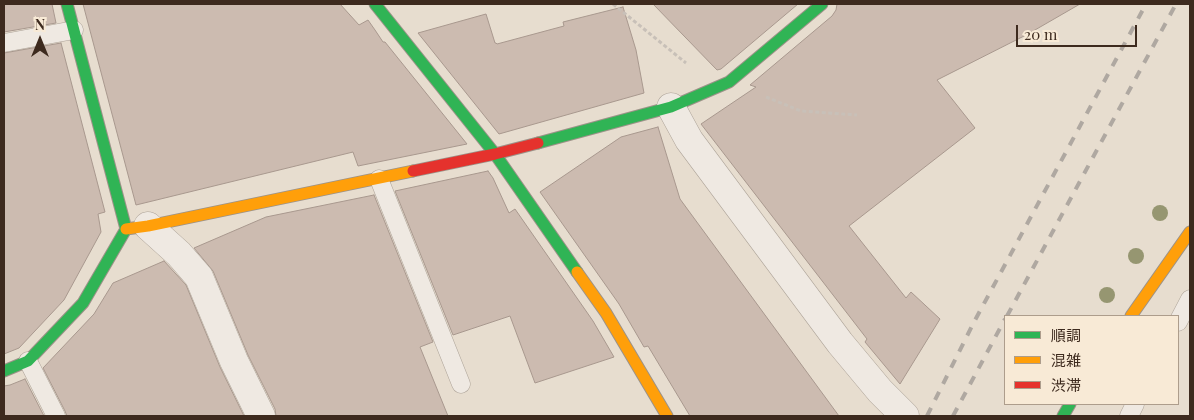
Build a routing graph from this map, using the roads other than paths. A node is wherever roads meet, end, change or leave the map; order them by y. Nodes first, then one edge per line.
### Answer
1 (67, 4) edge
2 (375, 4) edge
3 (822, 4) edge
4 (74, 30) junction
5 (4, 43) edge
6 (671, 107) junction
7 (495, 154) junction
8 (379, 179) junction
9 (137, 227) junction
10 (1190, 232) edge
11 (1190, 299) edge
12 (1132, 315) edge
13 (1179, 320) edge
14 (28, 361) junction
15 (4, 371) edge
16 (461, 384) dead end
17 (1069, 405) edge
18 (56, 416) edge
19 (261, 416) edge
20 (667, 416) edge
21 (905, 416) edge
22 (1063, 416) edge

1 - 4 street
2 - 7 street
3 - 6 street
4 - 5 lane
4 - 9 street
6 - 7 street
6 - 21 street
7 - 8 street
7 - 20 street
8 - 9 street
8 - 16 lane
9 - 14 street
9 - 19 street
10 - 12 street
11 - 13 lane
14 - 15 street
14 - 18 lane
17 - 22 street

